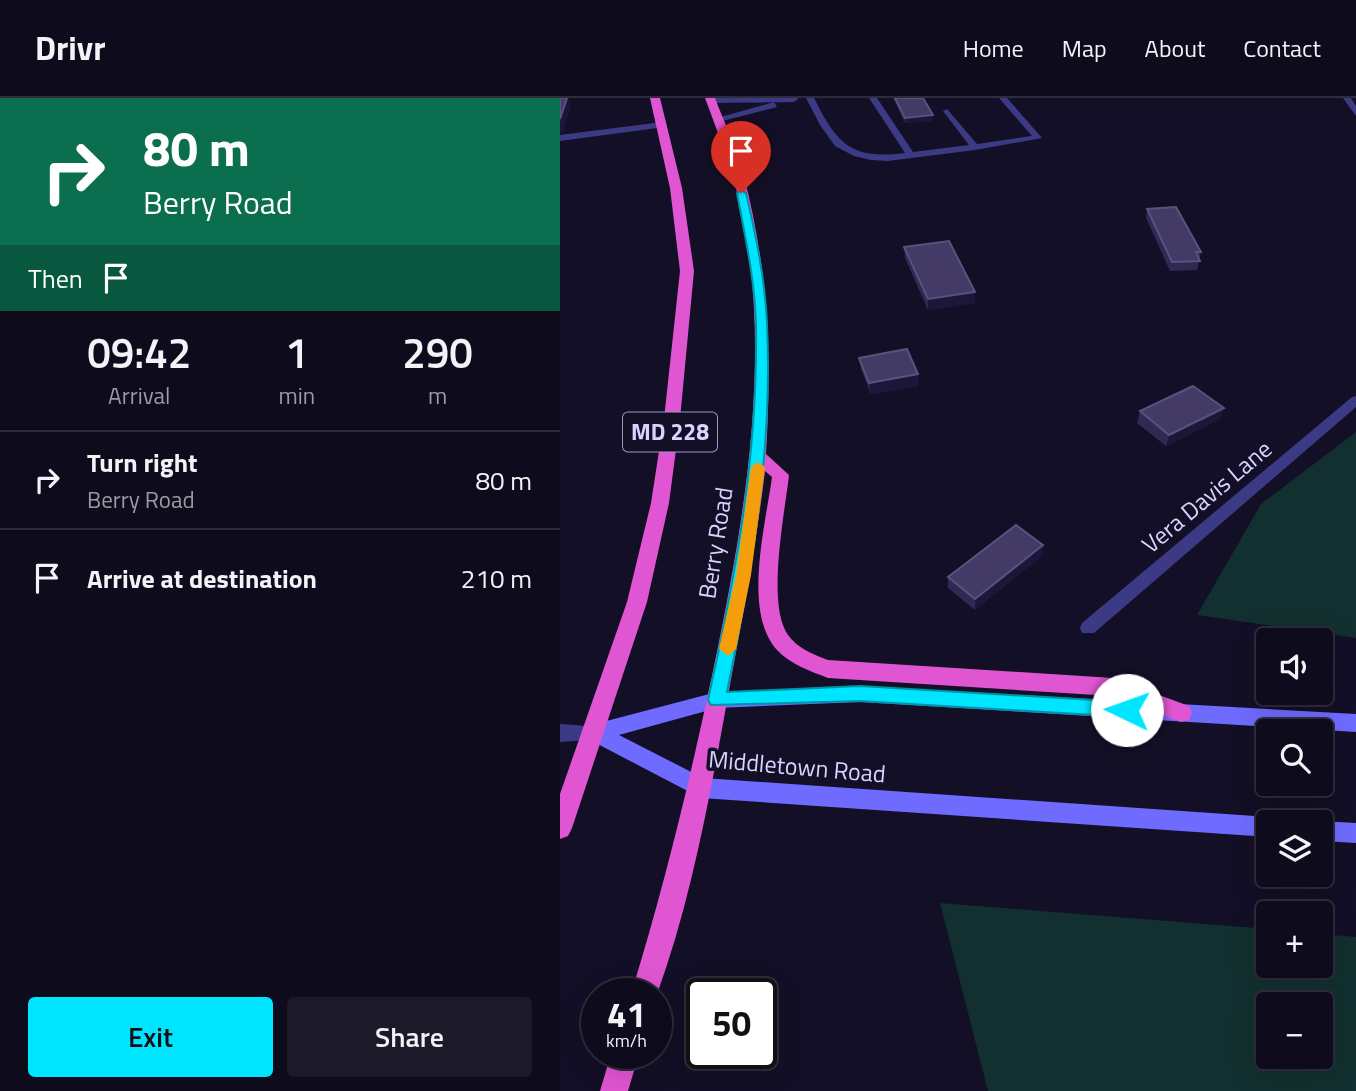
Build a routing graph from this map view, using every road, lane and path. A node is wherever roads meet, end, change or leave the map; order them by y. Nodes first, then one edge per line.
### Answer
1 (655, 98) edge
2 (801, 98) edge
3 (810, 98) edge
4 (873, 98) edge
5 (1003, 98) edge
6 (1347, 98) edge
7 (710, 99) edge
8 (794, 99) edge
9 (947, 111) dead end
10 (1356, 113) edge
11 (719, 119) junction
12 (662, 125) junction
13 (560, 138) edge
14 (975, 147) junction
15 (911, 155) junction
16 (1356, 400) edge
17 (759, 457) junction
18 (1088, 628) dead end
19 (717, 700) junction
20 (1181, 713) junction
21 (1356, 723) edge
22 (560, 733) edge
23 (595, 733) junction
24 (701, 788) junction
25 (1256, 826) edge
26 (560, 828) edge
27 (1333, 832) edge
28 (1356, 833) edge
29 (649, 978) edge
30 (621, 1069) edge
31 (614, 1091) edge

1 - 12 highway, MD 228
2 - 8 lane
3 - 15 lane
4 - 15 lane
5 - 14 lane
6 - 10 street
7 - 8 street
7 - 11 highway, Berry Road
8 - 11 street
9 - 14 lane
11 - 17 highway, Berry Road
12 - 13 street
12 - 23 highway, MD 228
14 - 15 lane
16 - 18 lane, Vera Davis Lane
17 - 19 highway, Berry Road
17 - 20 highway
19 - 20 main road
19 - 23 main road
19 - 24 highway, Berry Road
20 - 21 main road
22 - 23 street
23 - 24 main road, Middletown Road
23 - 26 highway, MD 228
24 - 25 main road, Middletown Road
24 - 29 highway, Berry Road
27 - 28 main road
30 - 31 highway

